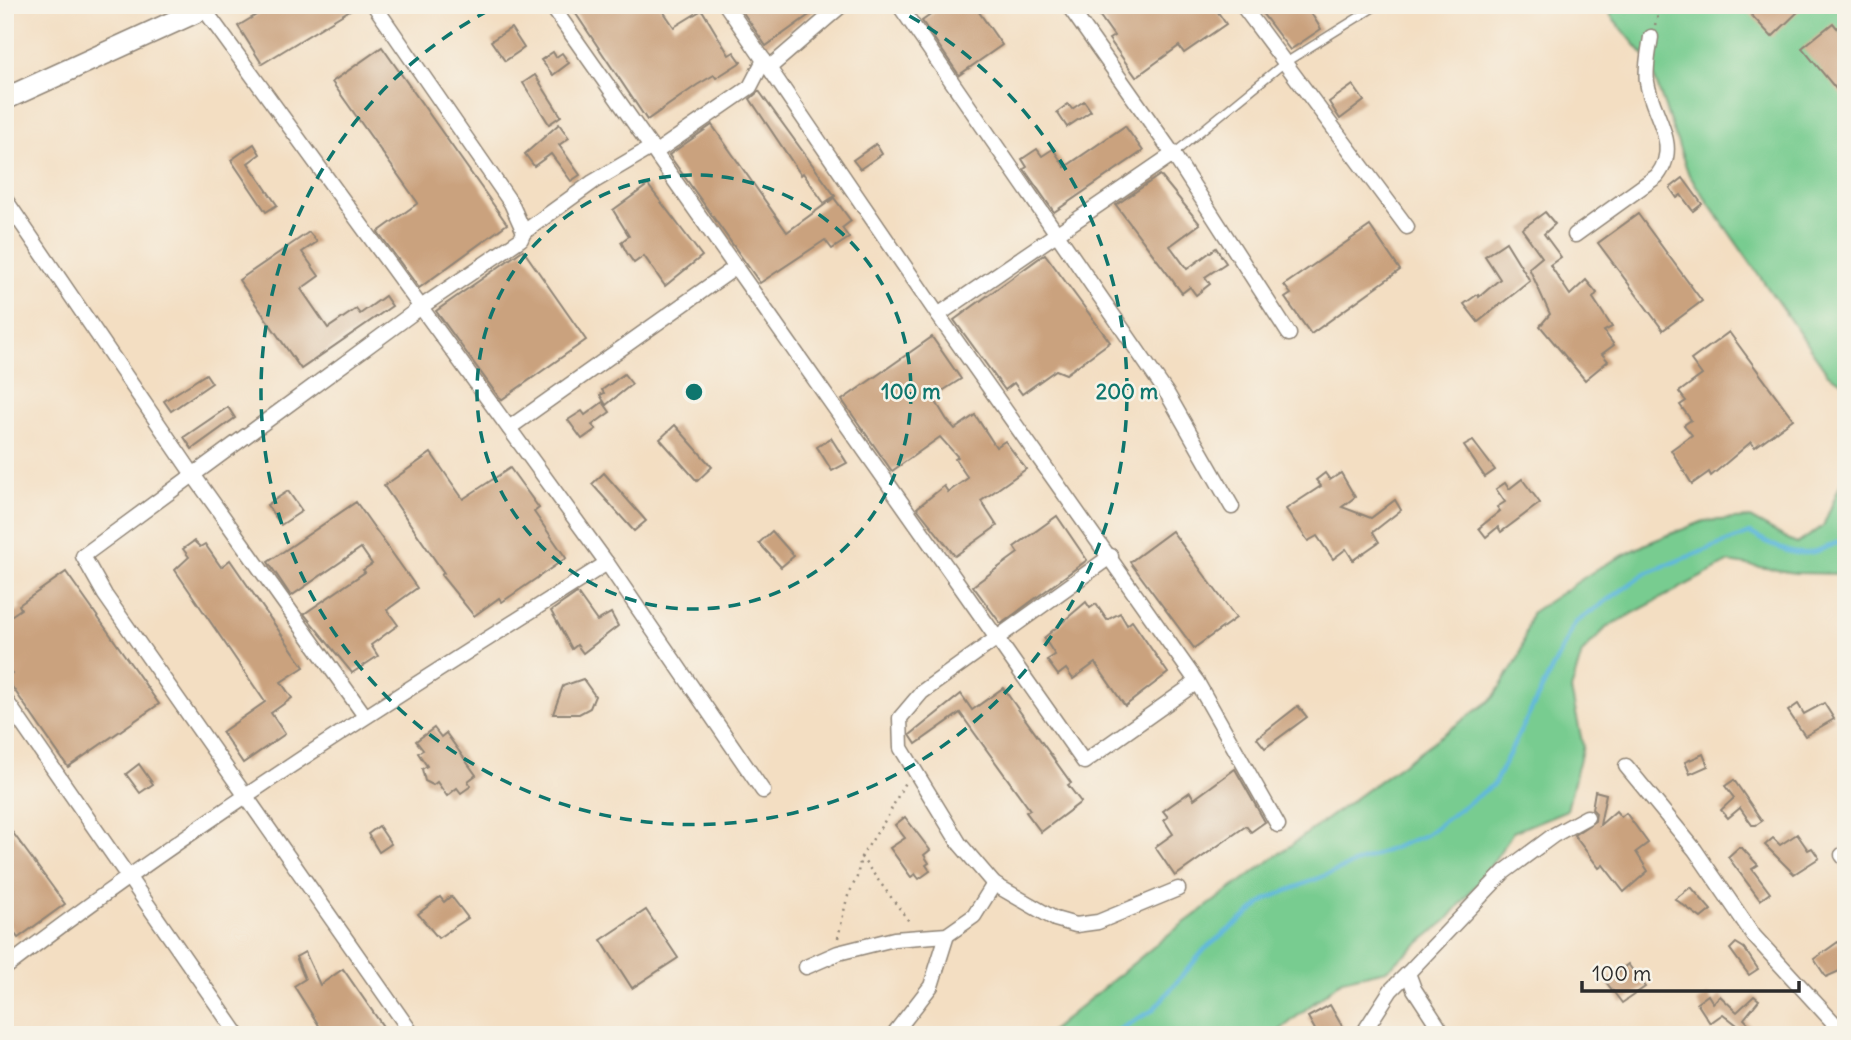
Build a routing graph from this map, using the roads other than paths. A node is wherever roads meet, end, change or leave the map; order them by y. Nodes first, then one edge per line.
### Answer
1 (374, 5) edge
2 (551, 5) edge
3 (726, 5) edge
4 (842, 5) edge
5 (899, 5) edge
6 (1068, 5) edge
7 (1242, 5) edge
8 (1377, 5) edge
9 (207, 7) edge
10 (1651, 37) road end
11 (766, 64) junction
12 (1283, 64) junction
13 (5, 99) edge
14 (654, 150) junction
15 (1173, 154) junction
16 (5, 199) edge
17 (1407, 227) dead end
18 (524, 232) junction
19 (1055, 233) junction
20 (1575, 234) dead end
21 (736, 267) junction
22 (421, 307) junction
23 (938, 315) junction
24 (1289, 334) dead end
25 (509, 428) junction
26 (194, 476) junction
27 (1232, 507) dead end
28 (1111, 556) dead end
29 (607, 563) junction
30 (1197, 682) junction
31 (5, 699) edge
32 (365, 716) junction
33 (1626, 766) dead end
34 (763, 791) dead end
35 (246, 797) junction
36 (1587, 817) dead end
37 (1278, 825) dead end
38 (1846, 852) edge
39 (1846, 860) edge
40 (128, 877) junction
41 (994, 884) junction
42 (1178, 889) dead end
43 (940, 935) junction
44 (806, 967) dead end
45 (5, 968) edge
46 (1408, 973) junction
47 (238, 1035) edge
48 (412, 1035) edge
49 (893, 1035) edge
50 (1362, 1035) edge
51 (1444, 1035) edge
52 (1845, 1035) edge

1 - 18 street
2 - 14 street
3 - 11 street
4 - 11 street
5 - 19 street
6 - 15 street
7 - 12 street
8 - 12 lane
9 - 13 main road
9 - 22 street
10 - 20 street
11 - 14 street
11 - 23 street
12 - 15 lane
12 - 17 street
14 - 18 street
14 - 21 street
15 - 19 street
15 - 24 street
16 - 26 street
18 - 22 street
19 - 23 street
19 - 27 street
21 - 25 street
21 - 30 street
22 - 25 street
22 - 26 street
23 - 30 street
25 - 29 street
26 - 32 street
26 - 35 street
28 - 41 street
29 - 32 street
29 - 34 street
30 - 37 street
31 - 40 street
32 - 35 street
33 - 52 street
35 - 40 street
35 - 48 street
36 - 46 street
38 - 39 street
40 - 45 street
40 - 47 street
41 - 42 street
41 - 43 street
43 - 44 street
43 - 49 street
46 - 50 street
46 - 51 street

